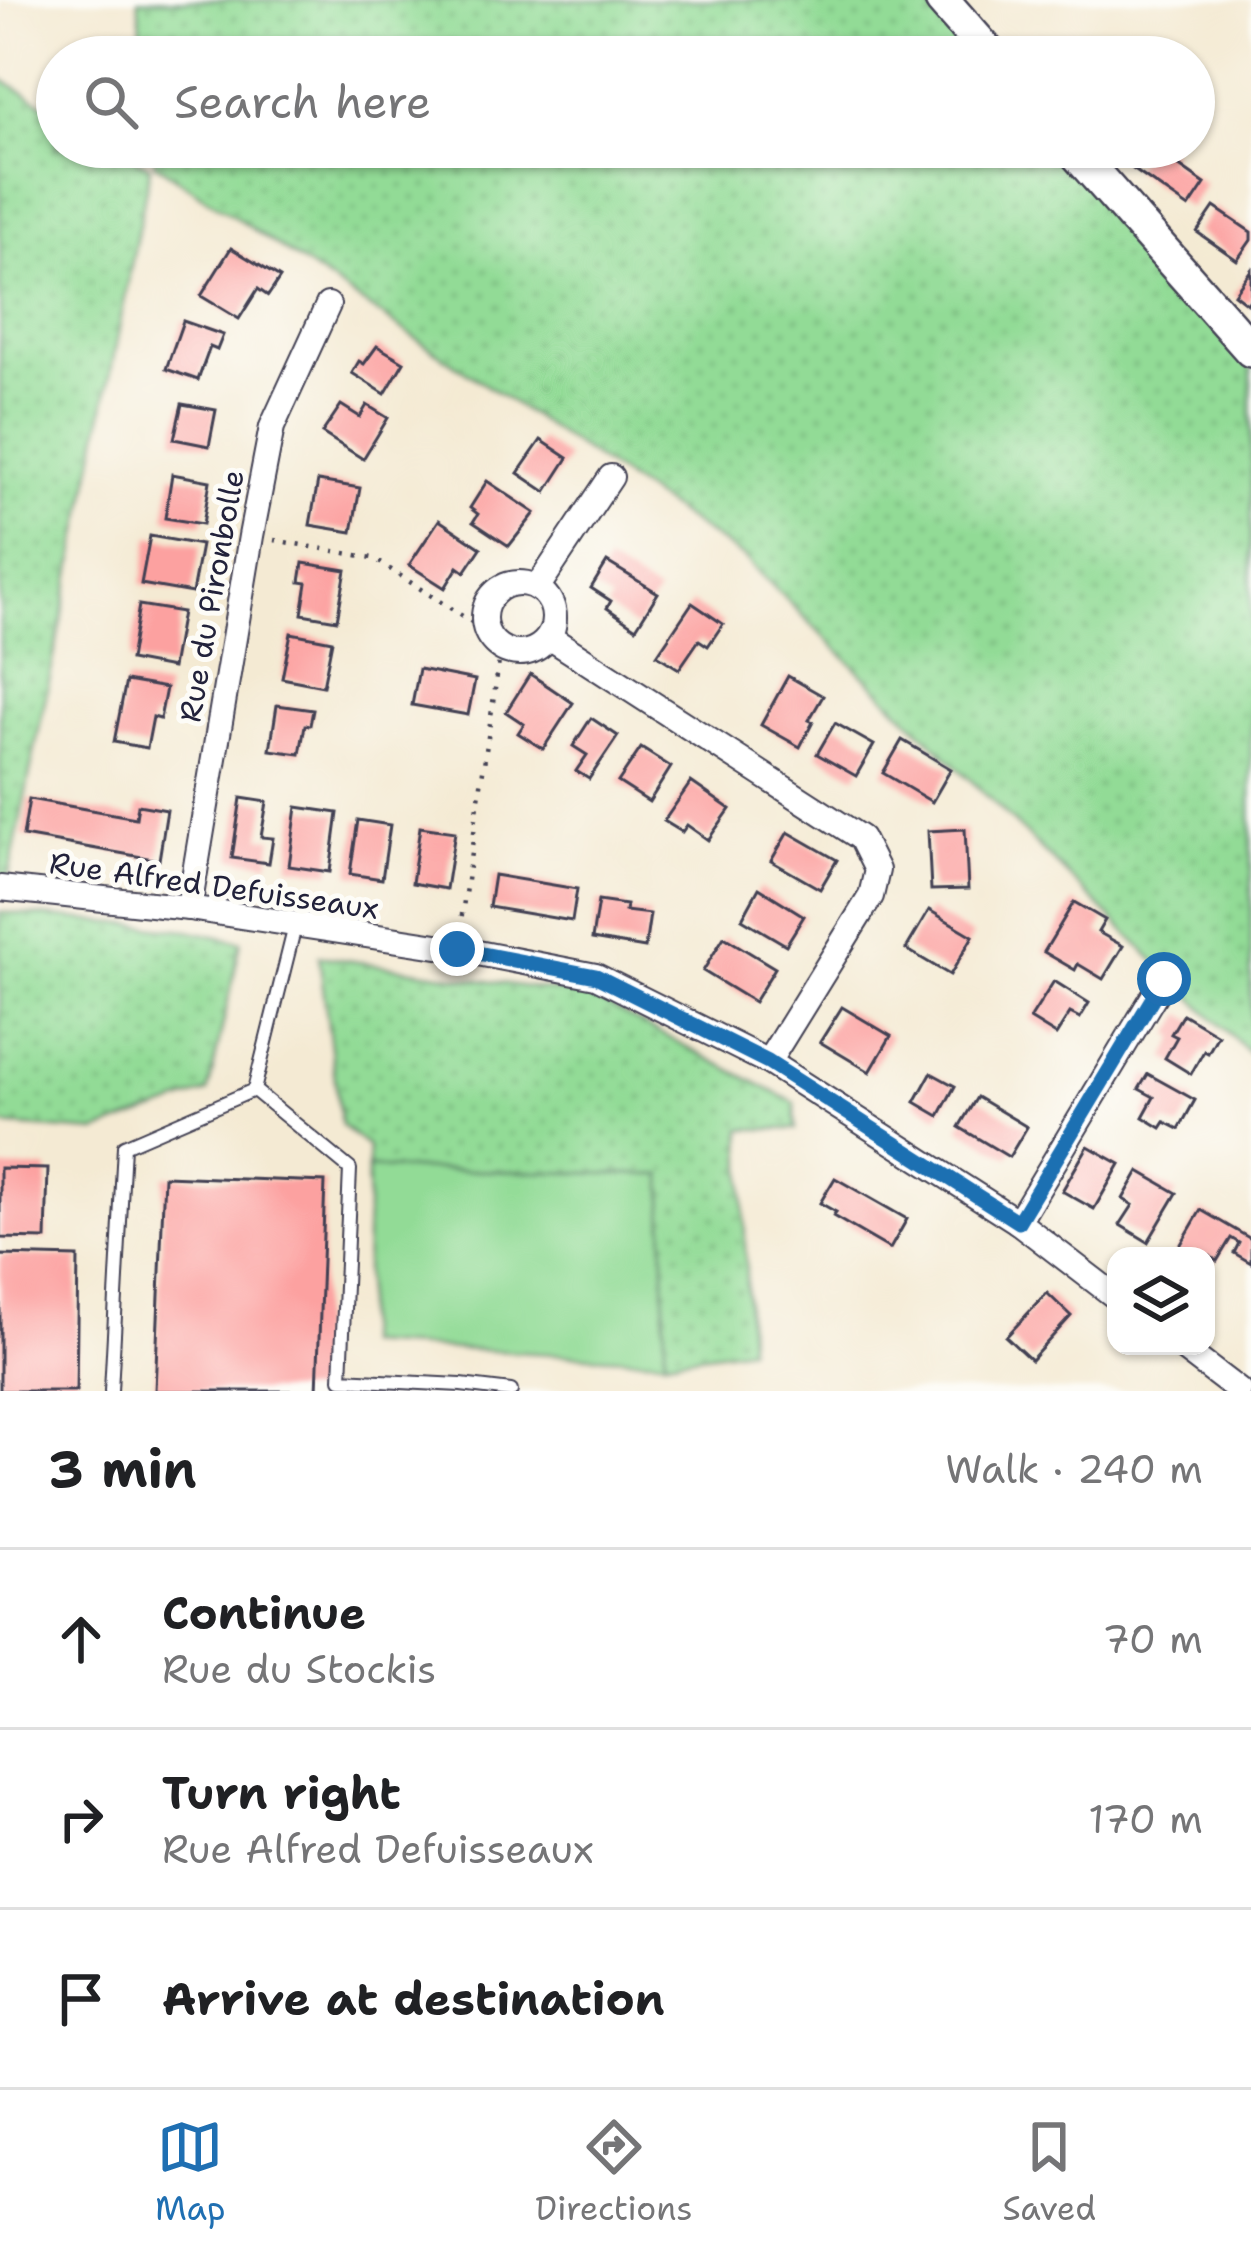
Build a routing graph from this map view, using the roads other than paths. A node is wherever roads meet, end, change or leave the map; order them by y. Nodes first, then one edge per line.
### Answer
1 (942, 0) edge
2 (974, 36) edge
3 (1090, 168) edge
4 (328, 305) dead end
5 (1251, 350) edge
6 (611, 477) dead end
7 (537, 588) junction
8 (549, 637) junction
9 (0, 888) edge
10 (189, 908) junction
11 (295, 926) junction
12 (1164, 979) dead end
13 (768, 1062) junction
14 (254, 1090) junction
15 (1018, 1222) junction
16 (1107, 1290) edge
17 (1192, 1355) edge
18 (111, 1391) edge
19 (512, 1391) edge
20 (1239, 1391) edge

1 - 2 street
3 - 5 street
4 - 10 street, Rue du Pironbolle
6 - 7 street
7 - 8 street
7 - 8 street
8 - 13 street
9 - 10 street, Rue Alfred Defuisseaux
10 - 11 street, Rue Alfred Defuisseaux
11 - 13 street, Rue Alfred Defuisseaux
11 - 14 lane
12 - 15 street
13 - 15 street, Rue Alfred Defuisseaux
14 - 18 lane
14 - 19 lane
15 - 16 street, Rue Alfred Defuisseaux
17 - 20 street

